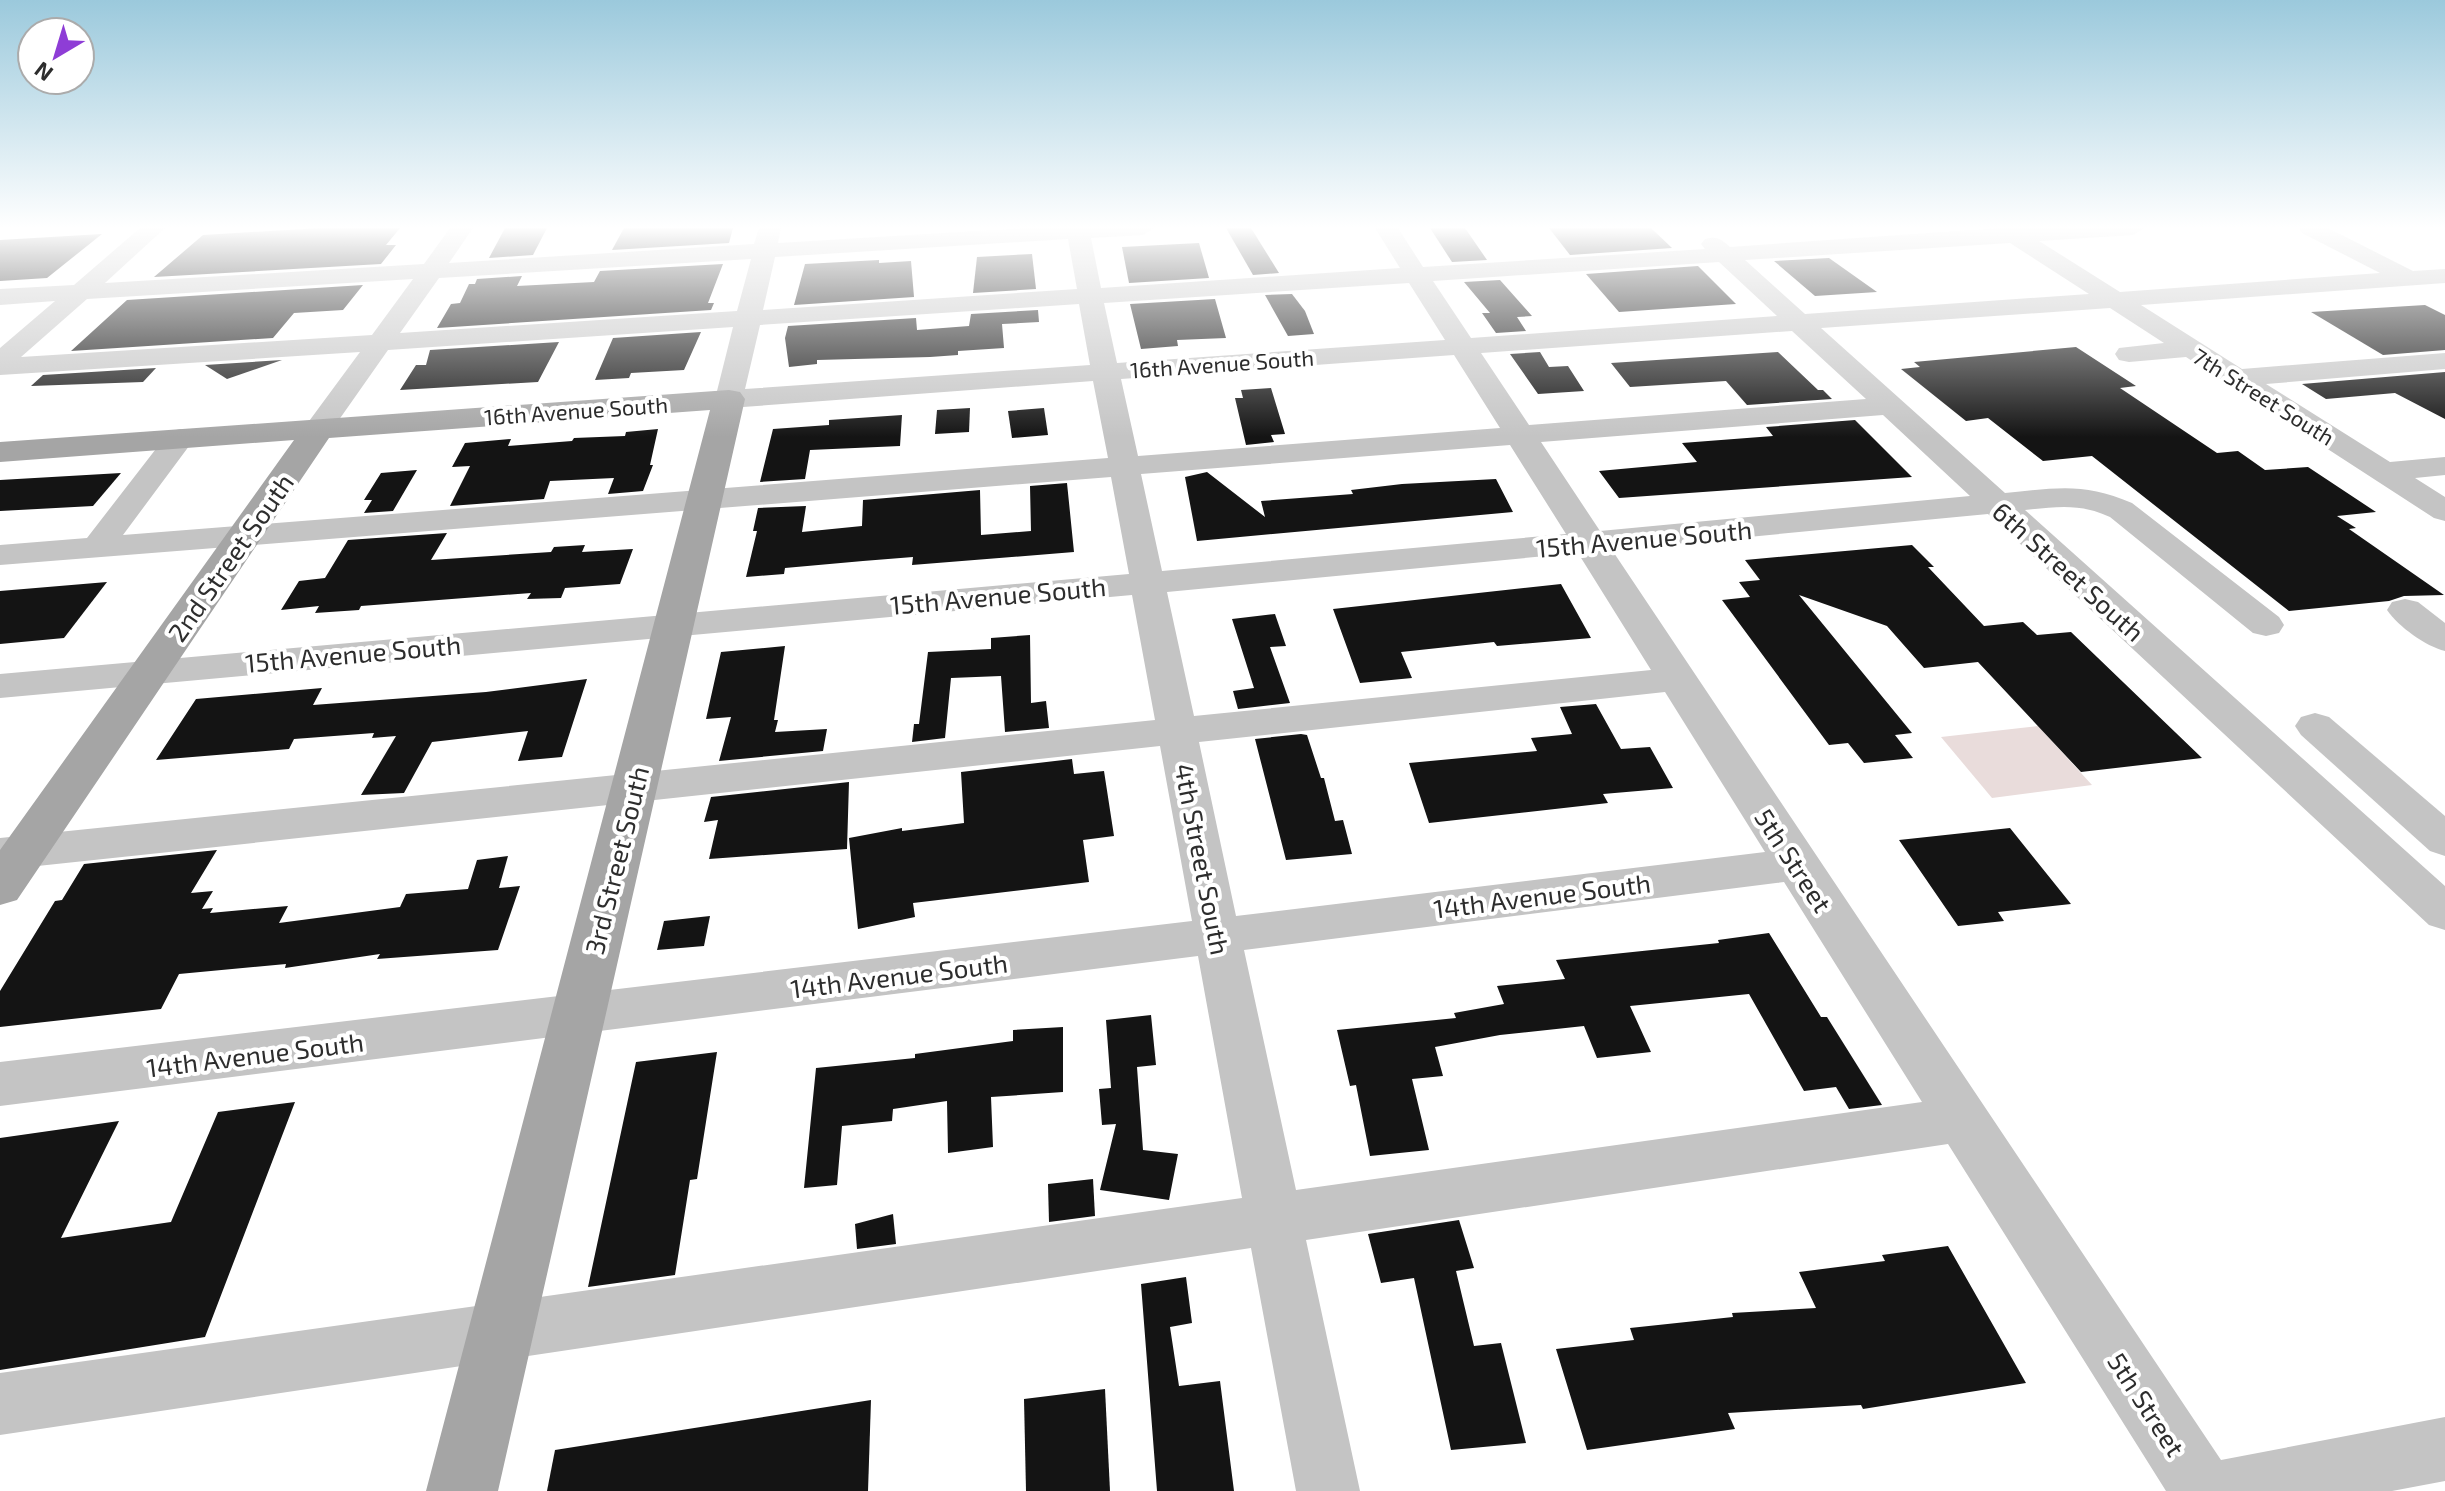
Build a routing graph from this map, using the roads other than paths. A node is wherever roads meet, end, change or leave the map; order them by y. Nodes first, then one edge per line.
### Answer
1 (74, 298) edge
2 (413, 298) edge
3 (752, 298) edge
4 (1066, 298) edge
5 (1091, 298) edge
6 (1431, 298) edge
7 (1771, 298) edge
8 (2110, 298) edge
9 (2146, 298) edge
10 (2114, 300) junction
11 (1929, 313) junction
12 (747, 318) junction
13 (1797, 322) junction
14 (1960, 339) dead end
15 (381, 342) junction
16 (1462, 346) junction
17 (2190, 349) junction
18 (2129, 354) dead end
19 (2445, 361) edge
20 (0, 365) edge
21 (1106, 372) junction
22 (2236, 378) junction
23 (729, 399) junction
24 (1889, 406) junction
25 (319, 428) junction
26 (1519, 434) junction
27 (180, 438) junction
28 (0, 452) edge
29 (1125, 465) junction
30 (2445, 466) edge
31 (2384, 472) junction
32 (704, 499) junction
33 (1996, 505) junction
34 (2445, 511) edge
35 (244, 536) junction
36 (1589, 543) junction
37 (97, 547) junction
38 (0, 555) edge
39 (1148, 583) junction
40 (2405, 610) dead end
41 (673, 624) junction
42 (2266, 625) dead end
43 (2445, 640) edge
44 (149, 672) junction
45 (1678, 679) junction
46 (0, 686) edge
47 (2315, 726) dead end
48 (1179, 734) junction
49 (633, 791) junction
50 (2445, 840) edge
51 (12, 853) edge
52 (1797, 864) junction
53 (0, 887) edge
54 (2445, 913) edge
55 (1218, 934) junction
56 (578, 1015) junction
57 (0, 1084) edge
58 (1962, 1119) junction
59 (1275, 1221) junction
60 (500, 1334) junction
61 (0, 1404) edge
62 (2445, 1449) edge
63 (462, 1491) edge
64 (1328, 1491) edge
65 (2203, 1491) edge
66 (2225, 1491) edge

1 - 20 street
2 - 15 street, 2nd Street South
3 - 12 street, 3rd Street South
4 - 12 street
5 - 21 street, 4th Street South
6 - 16 street, 5th Street
7 - 13 street, 6th Street South
8 - 10 street, 7th Street South
9 - 10 street, 16th Avenue South
10 - 11 street, 16th Avenue South
10 - 17 street, 7th Street South
11 - 13 street, 16th Avenue South
11 - 14 street
12 - 15 street
12 - 23 street, 3rd Street South
13 - 16 street, 16th Avenue South
13 - 24 street, 6th Street South
15 - 20 street
15 - 25 street, 2nd Street South
16 - 21 street, 16th Avenue South
16 - 26 street, 5th Street
17 - 18 street
17 - 22 street, 7th Street South
19 - 22 street
21 - 23 street, 16th Avenue South
21 - 29 street, 4th Street South
22 - 31 street, 7th Street South
23 - 25 main road, 16th Avenue South
23 - 32 main road, 3rd Street South
24 - 26 street
24 - 33 street, 6th Street South
25 - 27 main road, 16th Avenue South
25 - 35 main road, 2nd Street South
26 - 29 street
26 - 36 street, 5th Street
27 - 28 main road, 16th Avenue South
27 - 37 street
29 - 32 street
29 - 39 street, 4th Street South
30 - 31 street
31 - 34 street, 7th Street South
32 - 35 street
32 - 41 main road, 3rd Street South
33 - 36 street, 15th Avenue South
33 - 42 street, 15th Avenue South
33 - 54 street, 6th Street South
35 - 37 street
35 - 44 main road, 2nd Street South
36 - 39 street, 15th Avenue South
36 - 45 street, 5th Street
37 - 38 street
39 - 41 street, 15th Avenue South
39 - 48 street, 4th Street South
40 - 43 street
41 - 44 street, 15th Avenue South
41 - 49 main road, 3rd Street South
44 - 46 street, 15th Avenue South
44 - 51 main road, 2nd Street South
45 - 48 street
45 - 52 street, 5th Street
47 - 50 street
48 - 49 street
48 - 55 street, 4th Street South
49 - 51 street
49 - 56 main road, 3rd Street South
51 - 53 main road, 2nd Street South
52 - 55 street, 14th Avenue South
52 - 58 street, 5th Street
55 - 56 street, 14th Avenue South
55 - 59 street, 4th Street South
56 - 57 street, 14th Avenue South
56 - 60 main road, 3rd Street South
58 - 59 street
58 - 65 street, 5th Street
59 - 60 street
59 - 64 street, 4th Street South
60 - 61 street
60 - 63 main road, 3rd Street South
62 - 66 street

